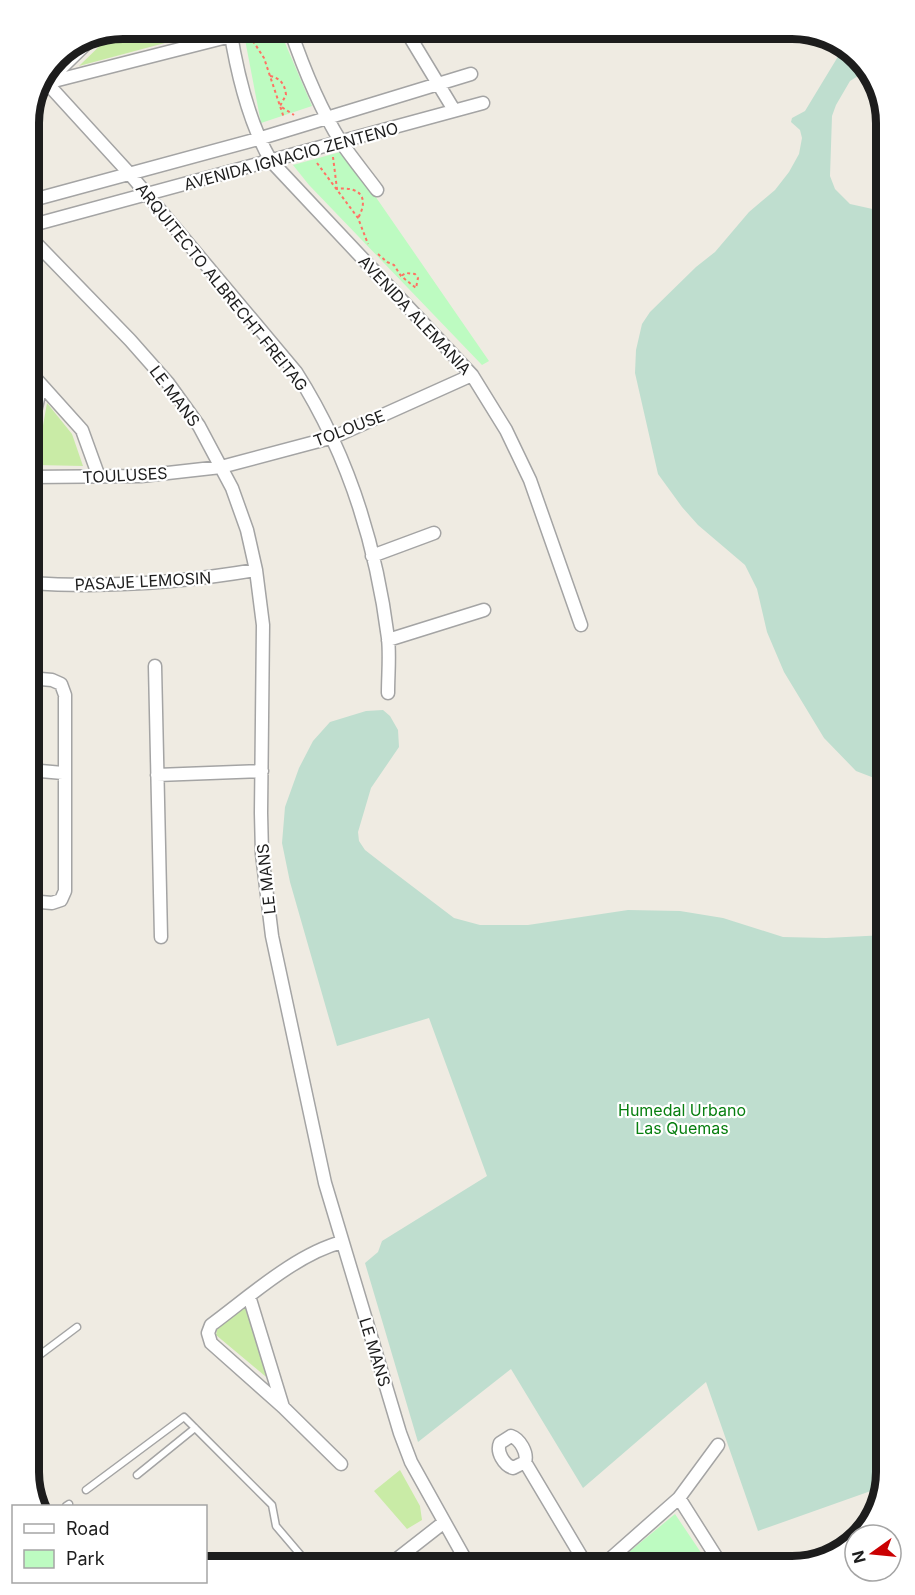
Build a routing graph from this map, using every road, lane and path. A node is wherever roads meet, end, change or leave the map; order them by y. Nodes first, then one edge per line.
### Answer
1 (204, 39) edge
2 (232, 39) edge
3 (253, 39) edge
4 (294, 39) edge
5 (411, 39) edge
6 (72, 57) edge
7 (59, 69) edge
8 (471, 74) dead end
9 (270, 76) junction
10 (51, 80) edge
11 (438, 83) junction
12 (48, 86) edge
13 (483, 103) dead end
14 (280, 106) junction
15 (454, 110) junction
16 (328, 117) junction
17 (288, 130) junction
18 (258, 139) junction
19 (337, 143) junction
20 (308, 151) junction
21 (271, 160) junction
22 (129, 173) junction
23 (337, 189) junction
24 (377, 190) dead end
25 (147, 195) junction
26 (39, 198) edge
27 (358, 218) junction
28 (39, 223) edge
29 (368, 244) dead end
30 (39, 246) edge
31 (376, 252) dead end
32 (401, 276) junction
33 (472, 375) junction
34 (39, 383) edge
35 (41, 385) junction
36 (39, 394) edge
37 (334, 437) junction
38 (221, 467) junction
39 (39, 477) edge
40 (99, 477) junction
41 (434, 533) dead end
42 (372, 556) junction
43 (256, 570) junction
44 (39, 583) edge
45 (484, 610) dead end
46 (582, 625) dead end
47 (388, 640) junction
48 (155, 666) dead end
49 (39, 679) edge
50 (388, 693) dead end
51 (39, 771) edge
52 (262, 771) junction
53 (63, 773) junction
54 (157, 775) junction
55 (39, 902) edge
56 (161, 937) dead end
57 (342, 1242) junction
58 (249, 1296) junction
59 (76, 1327) dead end
60 (39, 1355) edge
61 (283, 1407) junction
62 (195, 1428) junction
63 (718, 1445) dead end
64 (525, 1462) dead end
65 (341, 1464) dead end
66 (137, 1475) dead end
67 (86, 1490) dead end
68 (679, 1498) junction
69 (443, 1523) junction
70 (302, 1556) edge
71 (401, 1556) edge
72 (463, 1556) edge
73 (581, 1556) edge
74 (613, 1556) edge
75 (716, 1556) edge

1 - 10 street
2 - 18 street
3 - 9 path
4 - 16 street
5 - 11 street
6 - 7 street
8 - 11 street, AVENIDA IGNACIO ZENTENO
9 - 14 path
9 - 14 path
11 - 15 street
11 - 16 street, AVENIDA IGNACIO ZENTENO
12 - 22 street, ARQUITECTO ALBRECHT FREITAG
13 - 15 street, AVENIDA IGNACIO ZENTENO
14 - 17 path
15 - 19 street, AVENIDA IGNACIO ZENTENO
16 - 17 street, AVENIDA IGNACIO ZENTENO
16 - 19 street
17 - 18 street, AVENIDA IGNACIO ZENTENO
18 - 21 street, AVENIDA ALEMANIA
18 - 22 street, AVENIDA IGNACIO ZENTENO
19 - 20 street, AVENIDA IGNACIO ZENTENO
19 - 23 path
19 - 24 street
20 - 21 street, AVENIDA IGNACIO ZENTENO
20 - 23 path
21 - 25 street, AVENIDA IGNACIO ZENTENO
21 - 33 street, AVENIDA ALEMANIA
22 - 25 street, ARQUITECTO ALBRECHT FREITAG
22 - 26 street, AVENIDA IGNACIO ZENTENO
23 - 27 path
23 - 27 path
25 - 28 street, AVENIDA IGNACIO ZENTENO
25 - 37 street, ARQUITECTO ALBRECHT FREITAG
27 - 29 path
30 - 38 street, LE MANS
31 - 32 path
32 - 32 path
33 - 37 street, TOLOUSE
33 - 46 street, AVENIDA ALEMANIA
34 - 35 street
35 - 36 street
35 - 40 street
37 - 38 street, TOLOUSE
37 - 42 street, ARQUITECTO ALBRECHT FREITAG
38 - 40 street, TOULUSES
38 - 43 street, LE MANS
39 - 40 street, TOULUSES
41 - 42 street
42 - 47 street, ARQUITECTO ALBRECHT FREITAG
43 - 44 street, PASAJE LEMOSIN
43 - 52 street, LE MANS
45 - 47 street
47 - 50 street, ARQUITECTO ALBRECHT FREITAG
48 - 54 street
49 - 53 street
51 - 53 street
52 - 54 street
52 - 57 street, LE MANS
53 - 55 street
54 - 56 street
57 - 58 street
57 - 69 street, LE MANS
58 - 61 street
58 - 61 street
59 - 60 lane
61 - 65 street
62 - 66 lane
62 - 67 lane
62 - 70 lane
63 - 68 street
64 - 73 street
68 - 74 street
68 - 75 street
69 - 71 street
69 - 72 street, LE MANS

